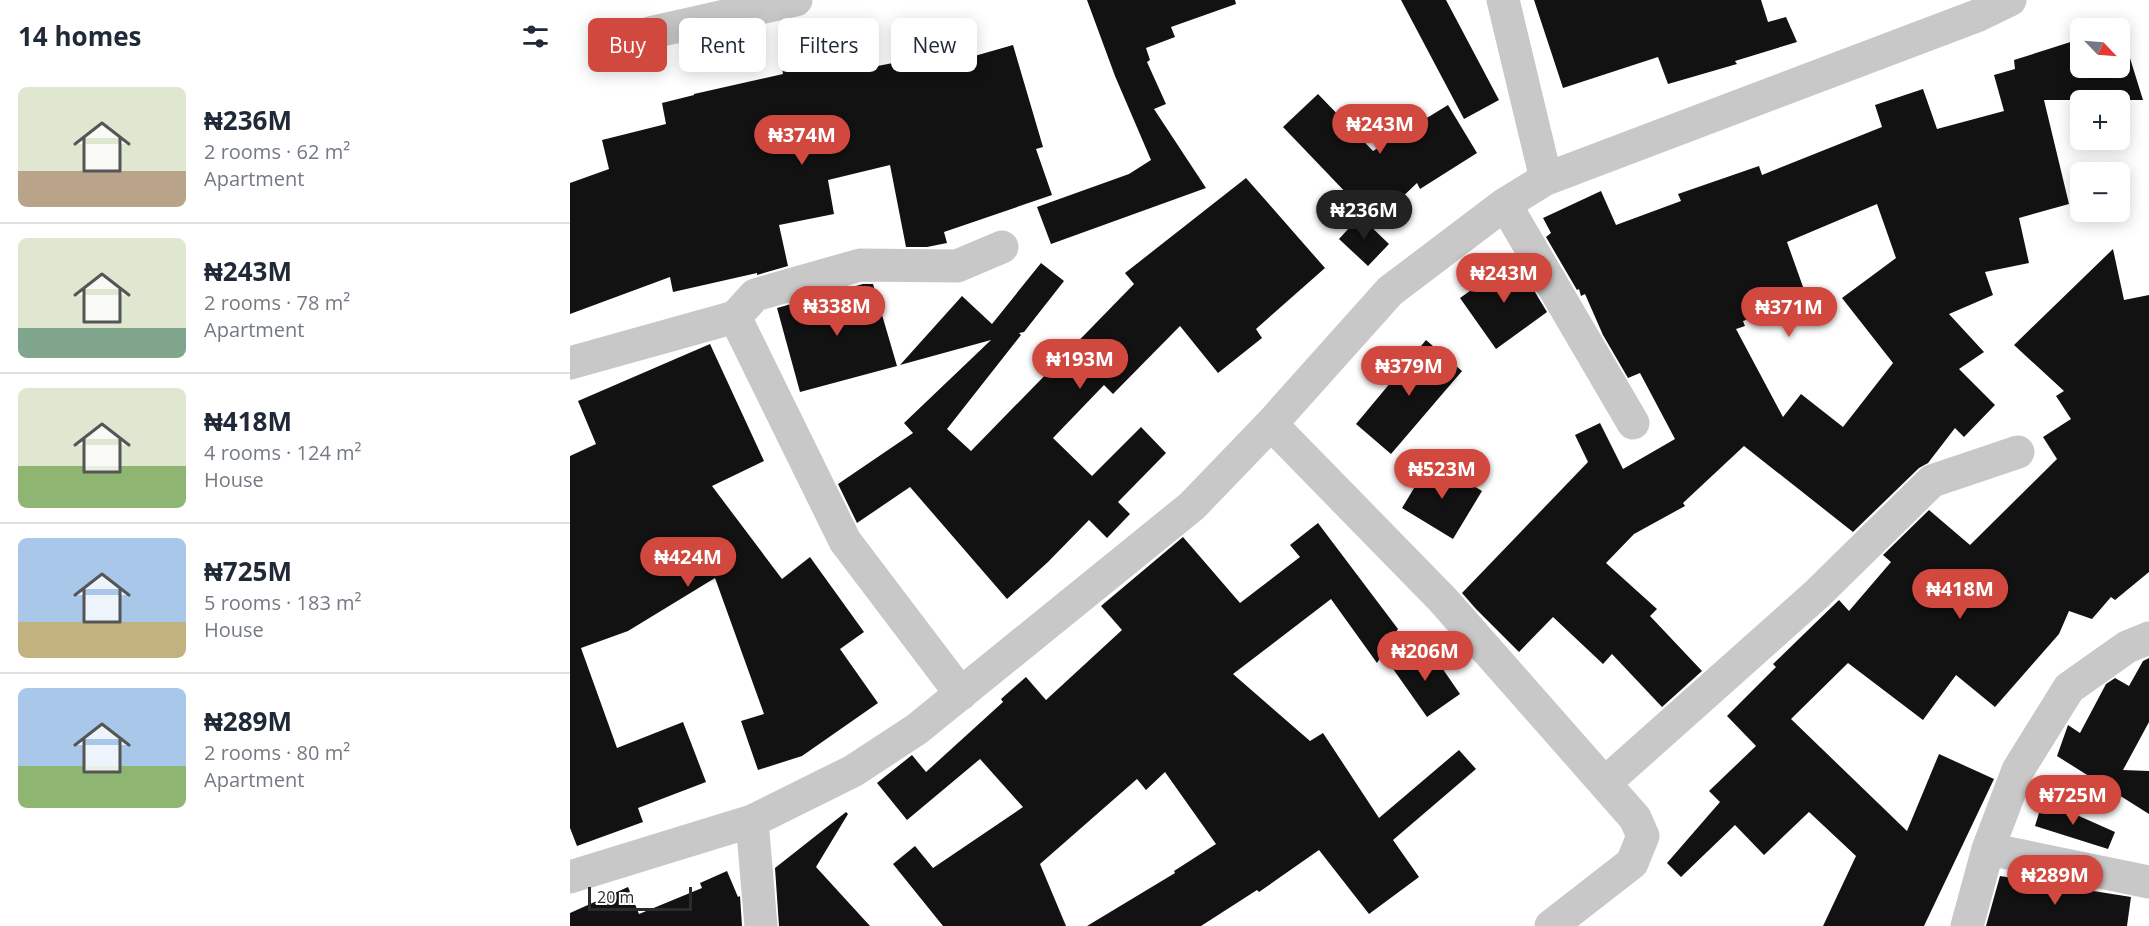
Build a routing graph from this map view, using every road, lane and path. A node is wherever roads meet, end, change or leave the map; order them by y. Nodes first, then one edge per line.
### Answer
1 (796, 0) edge
2 (1503, 0) edge
3 (2010, 0) edge
4 (667, 29) edge
5 (1546, 179) junction
6 (1505, 204) junction
7 (1002, 247) dead end
8 (735, 317) junction
9 (570, 363) edge
10 (1633, 423) dead end
11 (1271, 424) junction
12 (2018, 452) dead end
13 (2149, 639) edge
14 (961, 694) junction
15 (1605, 783) junction
16 (752, 821) junction
17 (1988, 849) junction
18 (570, 877) edge
19 (2149, 882) edge
20 (761, 926) edge
21 (1551, 926) edge
22 (1967, 926) edge

1 - 4 street
2 - 5 street
3 - 5 street
5 - 6 street
6 - 10 street
6 - 11 street
7 - 8 street
8 - 9 street
8 - 14 street
11 - 14 street
11 - 15 street
12 - 15 street
13 - 17 street
14 - 16 street
15 - 21 street
16 - 18 street
16 - 20 street
17 - 19 street
17 - 22 street

